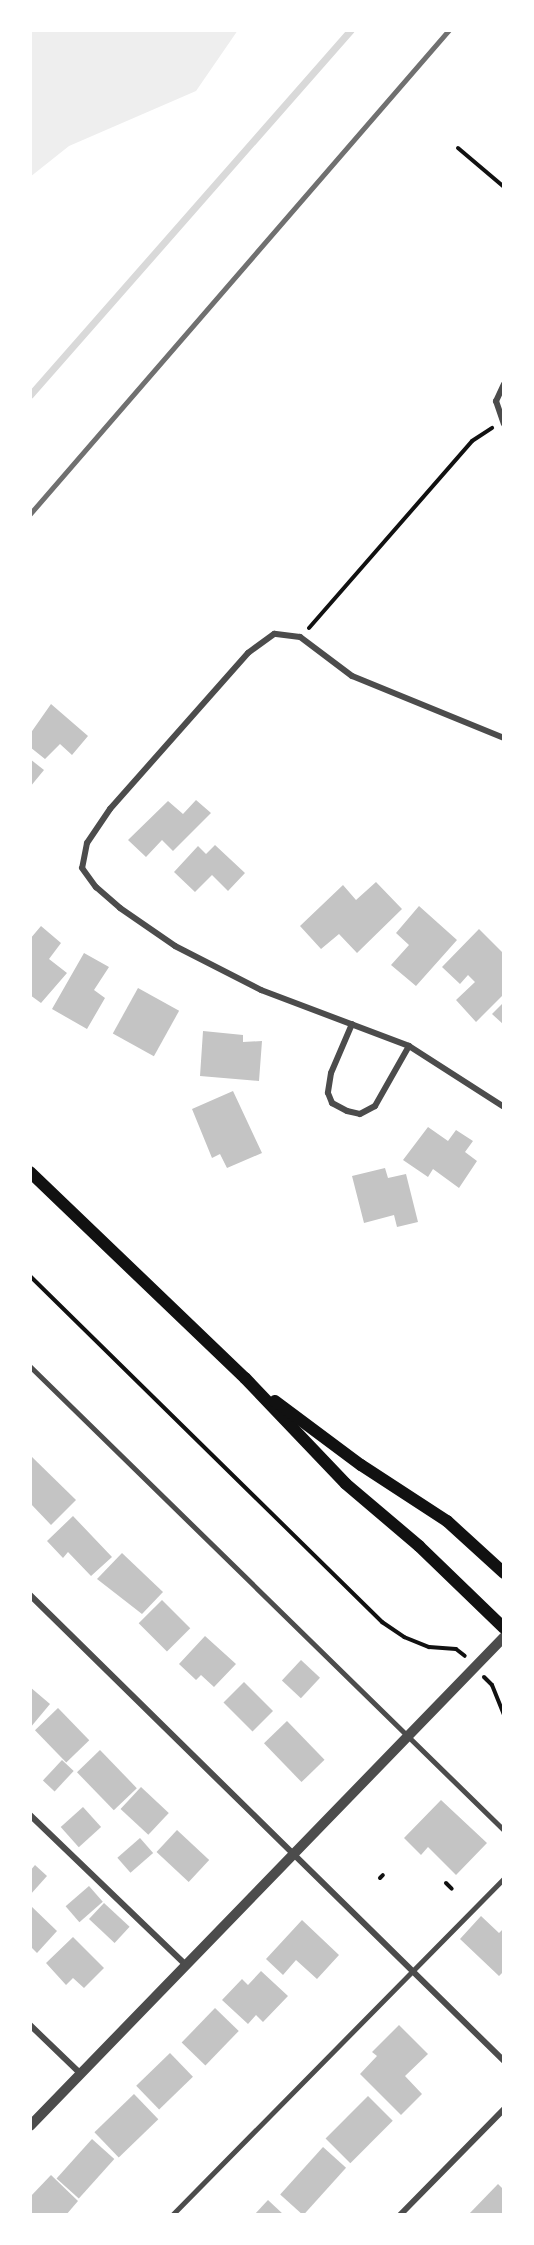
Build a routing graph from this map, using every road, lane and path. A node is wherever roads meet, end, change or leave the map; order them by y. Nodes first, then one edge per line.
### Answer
1 (458, 148) dead end
2 (504, 186) edge
3 (504, 384) edge
4 (502, 423) edge
5 (300, 637) junction
6 (504, 738) edge
7 (352, 1024) junction
8 (409, 1046) junction
9 (504, 1107) edge
10 (30, 1172) edge
11 (30, 1276) edge
12 (30, 1366) edge
13 (245, 1378) junction
14 (504, 1573) edge
15 (30, 1595) edge
16 (504, 1628) edge
17 (504, 1637) edge
18 (464, 1654) dead end
19 (492, 1685) dead end
20 (504, 1715) edge
21 (409, 1736) junction
22 (30, 1815) edge
23 (504, 1830) edge
24 (295, 1854) junction
25 (504, 1878) edge
26 (446, 1883) dead end
27 (452, 1889) dead end
28 (186, 1965) junction
29 (410, 1971) junction
30 (30, 2025) edge
31 (504, 2061) edge
32 (81, 2074) junction
33 (504, 2109) edge
34 (30, 2126) edge
35 (172, 2215) edge
36 (400, 2215) edge

1 - 2 path
3 - 4 street
4 - 5 path
5 - 6 street
5 - 7 street
7 - 8 street
7 - 8 street
8 - 9 street
10 - 13 main road
11 - 18 path
12 - 21 lane
13 - 14 main road
13 - 16 main road
15 - 24 street
17 - 21 street
19 - 20 path
21 - 23 lane
21 - 24 street
22 - 28 street
24 - 28 street
24 - 29 street
25 - 29 lane
26 - 27 path
28 - 32 street
29 - 31 street
29 - 35 lane
30 - 32 street
32 - 34 street
33 - 36 street

